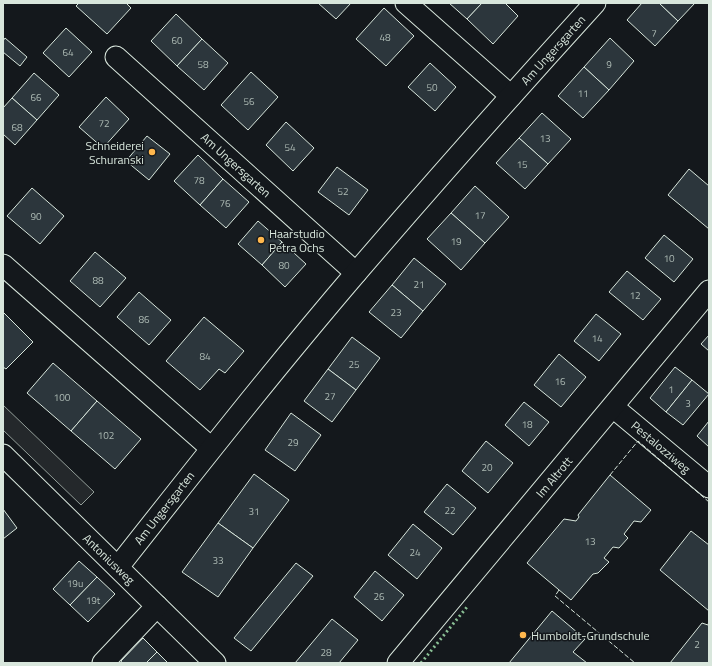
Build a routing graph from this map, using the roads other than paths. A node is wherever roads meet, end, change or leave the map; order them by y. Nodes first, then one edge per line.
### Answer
1 (406, 3) edge
2 (595, 3) edge
3 (116, 57) dead end
4 (511, 96) junction
5 (3, 265) edge
6 (356, 273) junction
7 (709, 291) edge
8 (613, 406) junction
9 (211, 448) junction
10 (3, 455) edge
11 (709, 487) edge
12 (118, 567) junction
13 (157, 606) junction
14 (103, 663) edge
15 (215, 663) edge
16 (398, 663) edge

1 - 4 street
2 - 4 street, Am Ungersgarten
3 - 6 street, Am Ungersgarten
4 - 6 street, Am Ungersgarten
5 - 9 street
6 - 9 street, Am Ungersgarten
7 - 8 street, Im Altrott
8 - 11 street, Pestalozziweg
8 - 16 street, Im Altrott
9 - 12 street, Am Ungersgarten
10 - 12 street, Antoniusweg
12 - 13 street, Antoniusweg
13 - 14 street
13 - 15 street, Antoniusweg

